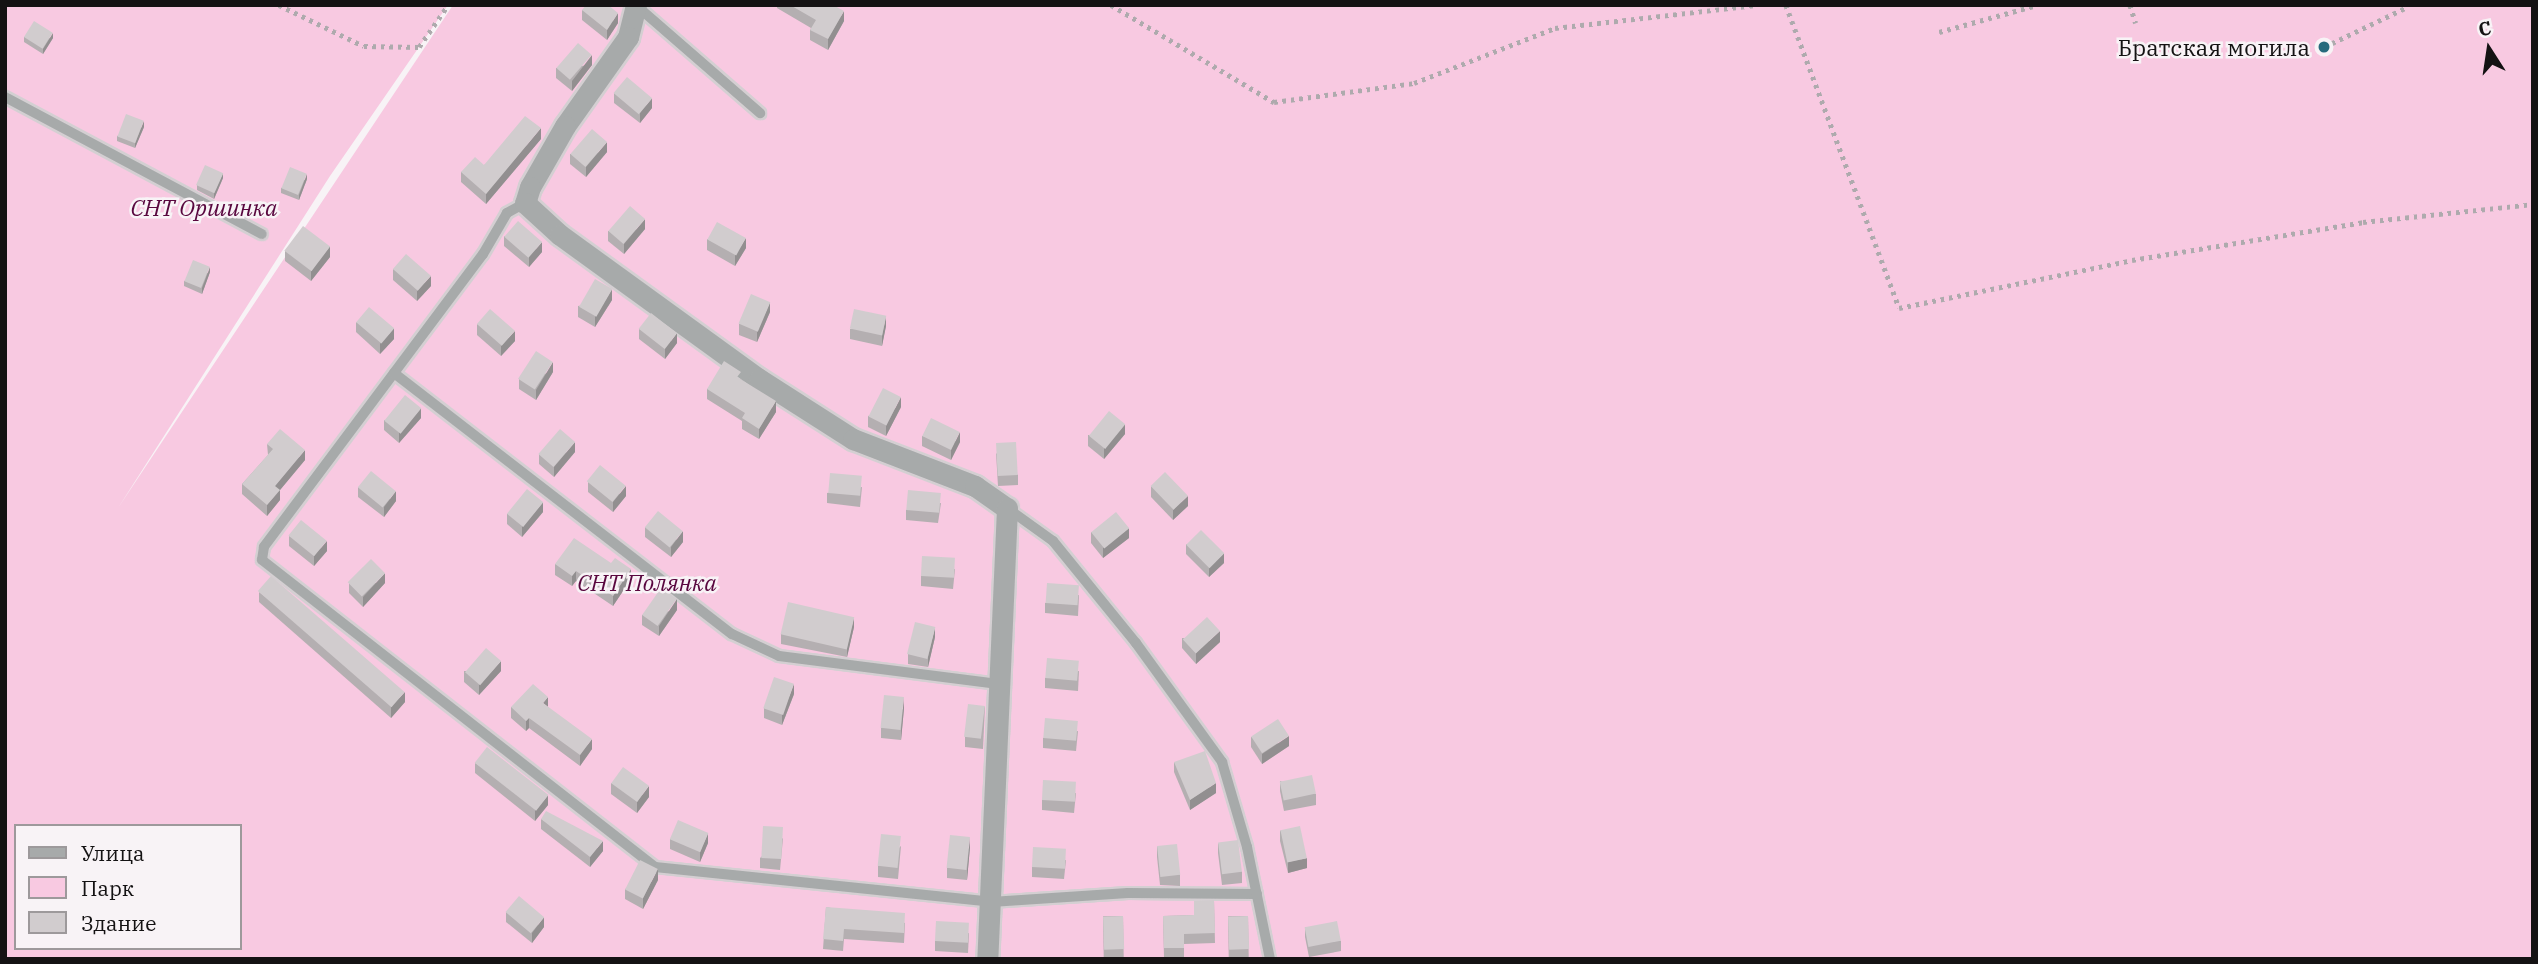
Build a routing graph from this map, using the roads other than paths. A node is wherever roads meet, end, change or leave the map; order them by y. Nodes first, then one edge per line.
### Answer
1 (637, 6) edge
2 (5, 97) edge
3 (760, 113) dead end
4 (525, 203) junction
5 (262, 234) dead end
6 (394, 373) junction
7 (1007, 508) junction
8 (998, 684) junction
9 (1257, 894) junction
10 (990, 902) junction
11 (988, 959) edge
12 (1270, 959) edge

1 - 3 lane
1 - 4 street
2 - 5 lane
4 - 6 lane
4 - 7 street
6 - 8 lane
6 - 10 lane
7 - 8 street
7 - 9 lane
8 - 10 street
9 - 10 lane
9 - 12 lane
10 - 11 street

